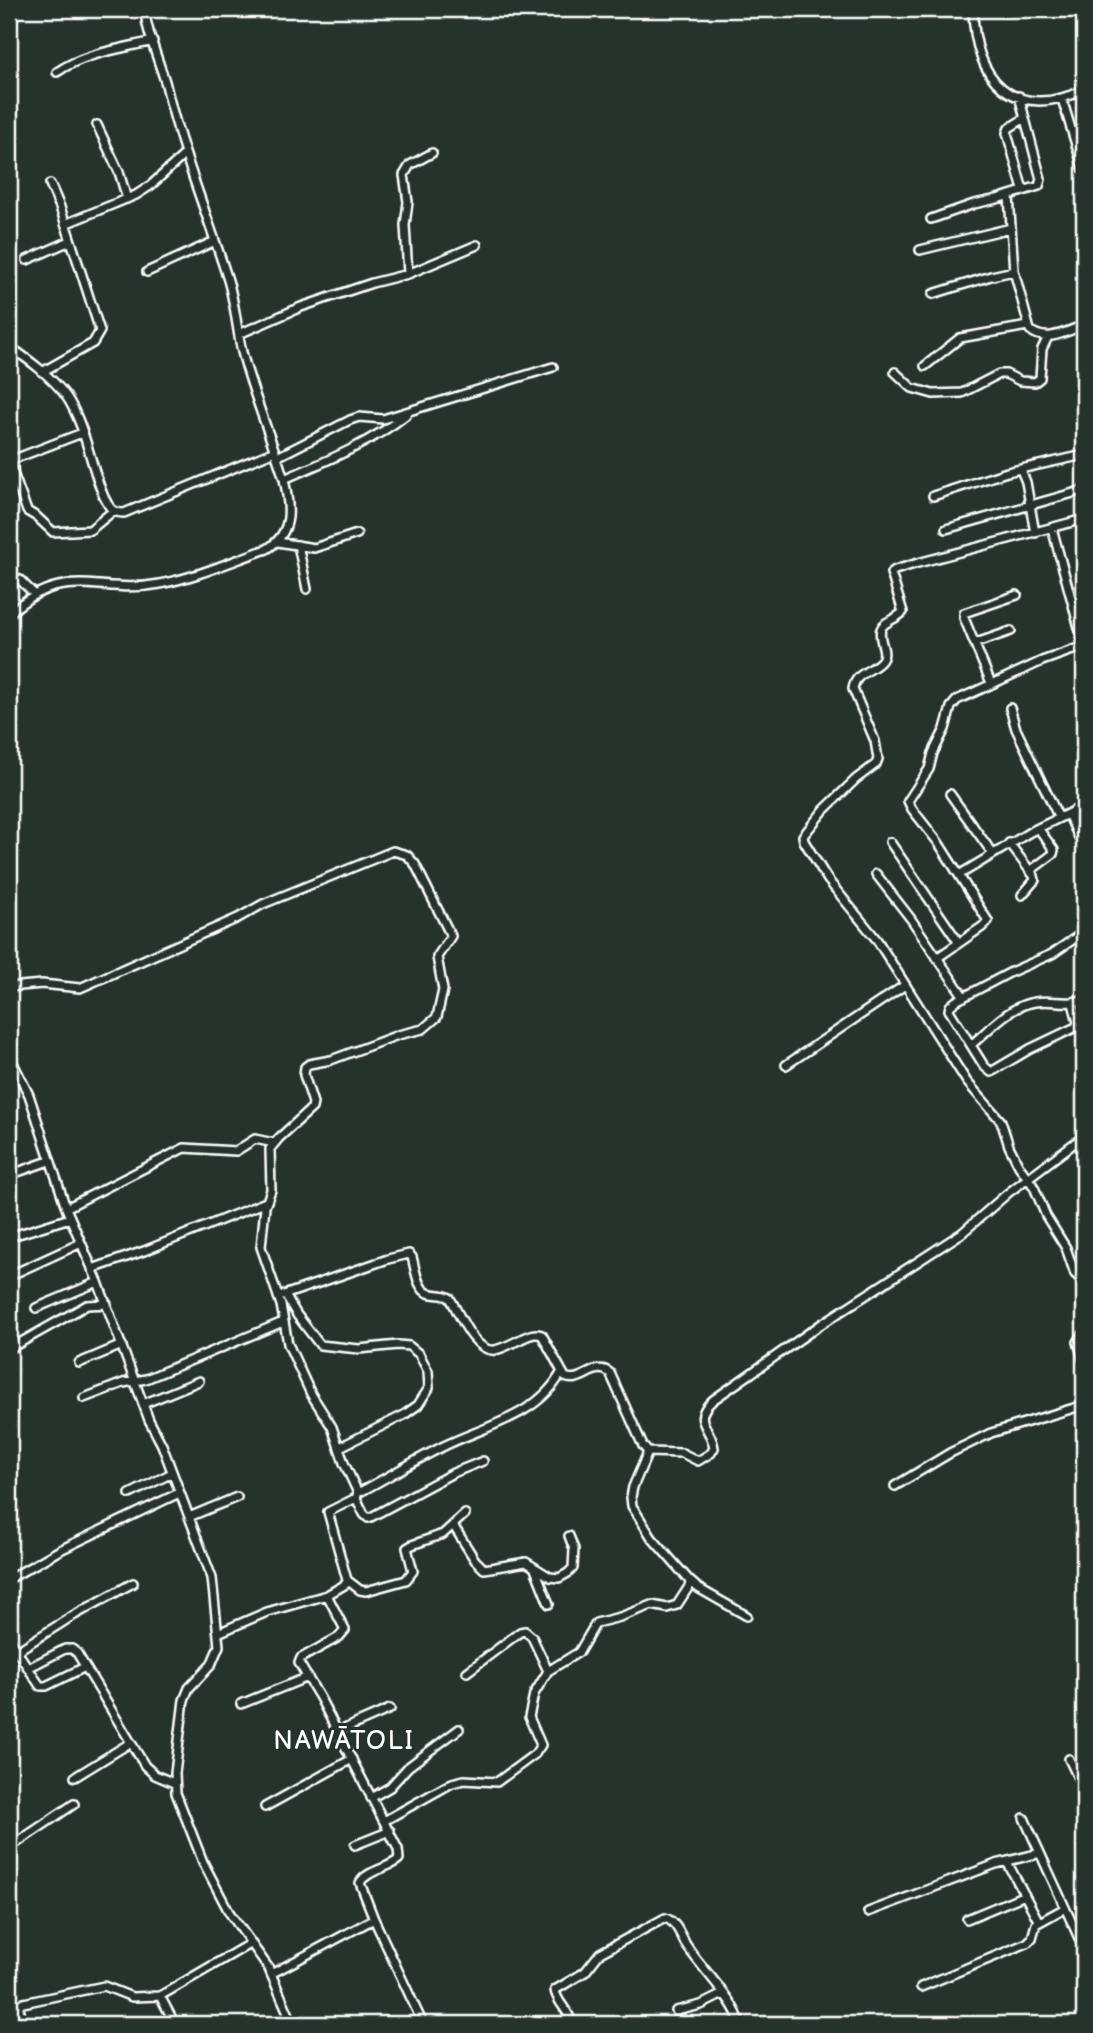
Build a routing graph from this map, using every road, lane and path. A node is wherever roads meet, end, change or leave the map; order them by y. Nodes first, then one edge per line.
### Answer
1 (146, 9) edge
2 (973, 9) edge
3 (153, 41) junction
4 (57, 72) dead end
5 (1084, 90) edge
6 (1019, 96) junction
7 (1062, 99) junction
8 (1025, 118) junction
9 (97, 125) dead end
10 (432, 153) dead end
11 (184, 155) junction
12 (1084, 171) edge
13 (50, 184) dead end
14 (1023, 190) junction
15 (1009, 196) junction
16 (127, 199) junction
17 (931, 219) dead end
18 (65, 224) junction
19 (1011, 228) junction
20 (70, 241) junction
21 (215, 241) junction
22 (477, 245) dead end
23 (920, 250) dead end
24 (27, 260) dead end
25 (1014, 271) junction
26 (147, 272) dead end
27 (408, 274) junction
28 (933, 294) dead end
29 (1084, 325) edge
30 (1027, 326) junction
31 (239, 334) junction
32 (1048, 337) junction
33 (9, 346) edge
34 (925, 366) dead end
35 (553, 367) dead end
36 (42, 372) junction
37 (895, 372) dead end
38 (409, 411) junction
39 (82, 433) junction
40 (276, 454) junction
41 (1084, 456) edge
42 (9, 461) edge
43 (1020, 470) junction
44 (284, 479) junction
45 (1084, 490) edge
46 (933, 496) dead end
47 (1028, 505) junction
48 (113, 511) junction
49 (1084, 519) edge
50 (1052, 528) junction
51 (946, 529) dead end
52 (1035, 533) junction
53 (357, 534) dead end
54 (278, 542) junction
55 (298, 545) junction
56 (9, 576) edge
57 (307, 589) dead end
58 (34, 594) junction
59 (1017, 595) dead end
60 (9, 614) edge
61 (1012, 631) dead end
62 (976, 643) junction
63 (1084, 646) edge
64 (991, 683) junction
65 (1010, 708) dead end
66 (950, 794) dead end
67 (1084, 806) edge
68 (1068, 814) junction
69 (1059, 818) junction
70 (1038, 828) junction
71 (890, 842) dead end
72 (1009, 844) junction
73 (1084, 848) edge
74 (993, 853) junction
75 (1030, 871) junction
76 (876, 874) dead end
77 (959, 875) junction
78 (1022, 895) dead end
79 (1084, 932) edge
80 (958, 943) junction
81 (937, 958) junction
82 (905, 985) junction
83 (9, 987) edge
84 (964, 997) junction
85 (1084, 999) edge
86 (1073, 1003) junction
87 (971, 1045) junction
88 (9, 1055) edge
89 (786, 1065) dead end
90 (18, 1071) junction
91 (9, 1074) edge
92 (1084, 1136) edge
93 (274, 1143) junction
94 (49, 1161) junction
95 (9, 1175) edge
96 (1027, 1178) junction
97 (266, 1202) junction
98 (66, 1208) junction
99 (70, 1218) junction
100 (9, 1237) edge
101 (81, 1243) junction
102 (92, 1269) junction
103 (9, 1276) edge
104 (98, 1282) junction
105 (1084, 1282) edge
106 (281, 1296) junction
107 (107, 1304) junction
108 (36, 1308) dead end
109 (283, 1322) junction
110 (1084, 1333) edge
111 (122, 1345) junction
112 (9, 1349) edge
113 (1084, 1362) edge
114 (79, 1363) dead end
115 (561, 1373) junction
116 (135, 1381) junction
117 (199, 1381) dead end
118 (84, 1398) dead end
119 (143, 1404) junction
120 (1084, 1405) edge
121 (340, 1447) junction
122 (648, 1451) junction
123 (483, 1461) dead end
124 (172, 1474) junction
125 (895, 1486) dead end
126 (179, 1493) junction
127 (130, 1494) dead end
128 (357, 1496) junction
129 (237, 1497) dead end
130 (465, 1514) dead end
131 (189, 1517) junction
132 (453, 1525) junction
133 (569, 1536) dead end
134 (533, 1565) junction
135 (9, 1579) edge
136 (346, 1580) junction
137 (689, 1580) junction
138 (133, 1583) dead end
139 (327, 1595) junction
140 (549, 1604) dead end
141 (747, 1616) dead end
142 (218, 1633) junction
143 (9, 1639) edge
144 (17, 1651) junction
145 (85, 1667) junction
146 (28, 1668) junction
147 (548, 1671) junction
148 (467, 1672) dead end
149 (308, 1677) junction
150 (241, 1704) dead end
151 (390, 1709) dead end
152 (459, 1729) dead end
153 (337, 1732) junction
154 (130, 1744) junction
155 (352, 1759) junction
156 (1069, 1759) dead end
157 (75, 1777) dead end
158 (174, 1783) junction
159 (1084, 1790) edge
160 (371, 1798) junction
161 (74, 1804) dead end
162 (265, 1807) dead end
163 (1024, 1818) dead end
164 (384, 1821) junction
165 (390, 1831) junction
166 (355, 1845) dead end
167 (9, 1848) edge
168 (1040, 1853) junction
169 (1007, 1862) junction
170 (1025, 1895) junction
171 (1065, 1908) junction
172 (868, 1912) dead end
173 (374, 1919) junction
174 (967, 1919) dead end
175 (1039, 1922) junction
176 (251, 1943) junction
177 (1084, 1949) edge
178 (271, 1974) junction
179 (921, 1987) dead end
180 (723, 1994) junction
181 (160, 1996) junction
182 (18, 2004) junction
183 (9, 2006) edge
184 (676, 2011) dead end
185 (23, 2024) edge
186 (174, 2024) edge
187 (293, 2024) edge
188 (423, 2024) edge
189 (571, 2024) edge
190 (740, 2024) edge

1 - 3 street
2 - 6 street
3 - 4 street
3 - 11 street
5 - 7 street
6 - 7 street
6 - 8 street
7 - 12 street
8 - 14 street
8 - 14 street
9 - 16 street
10 - 27 street
11 - 16 street
11 - 21 street
13 - 18 street
14 - 15 street
15 - 17 street
15 - 19 street
16 - 18 street
18 - 20 street
19 - 23 street
19 - 25 street
20 - 24 street
20 - 36 street
21 - 26 street
21 - 31 street
22 - 27 street
25 - 28 street
25 - 30 street
27 - 31 street
29 - 32 street
30 - 32 street
30 - 34 street
31 - 40 street
32 - 37 street
33 - 36 street
35 - 38 street
36 - 39 street
38 - 40 street
38 - 44 street
39 - 42 street
39 - 48 street
40 - 44 street
40 - 48 street
41 - 43 street
42 - 48 street
43 - 46 street
43 - 47 street
44 - 54 street
45 - 47 street
47 - 51 street
47 - 52 street
49 - 50 street
50 - 52 street
50 - 63 street
52 - 82 street
53 - 55 street
54 - 55 street
54 - 58 street
55 - 57 street
56 - 58 street
58 - 60 street
59 - 62 street
61 - 62 street
62 - 64 street
63 - 64 street
64 - 77 street
65 - 69 street
66 - 74 street
67 - 68 street
68 - 69 street
68 - 73 street
69 - 70 street
70 - 72 street
70 - 75 street
71 - 80 street
72 - 74 street
72 - 75 street
74 - 77 street
75 - 78 street
76 - 81 street
77 - 80 street
79 - 84 street
80 - 81 street
81 - 84 street
82 - 89 street
82 - 96 street
83 - 93 street
84 - 87 street
85 - 86 street
86 - 87 street
86 - 87 street
88 - 90 street
90 - 91 street
90 - 94 street
92 - 96 street
93 - 97 street
93 - 98 street
94 - 95 street
94 - 98 street
96 - 105 street
96 - 122 street
97 - 102 street
97 - 106 street
98 - 99 street
99 - 100 street
99 - 101 street
101 - 102 street
101 - 103 street
102 - 104 street
104 - 107 street
104 - 108 street
106 - 109 street
106 - 115 street
106 - 121 street
107 - 111 street
107 - 112 street
109 - 116 street
109 - 121 street
110 - 113 street
111 - 114 street
111 - 116 street
115 - 122 street
115 - 128 street
116 - 118 street
116 - 119 street
117 - 119 street
119 - 124 street
120 - 125 street
121 - 128 street
122 - 137 street
123 - 128 street
124 - 126 street
124 - 127 street
126 - 131 street
126 - 135 street
128 - 136 street
129 - 131 street
130 - 132 street
131 - 142 street
132 - 134 street
132 - 136 street
133 - 134 street
134 - 140 street
136 - 139 street
137 - 141 street
137 - 147 street
138 - 144 street
139 - 142 street
139 - 149 street
142 - 158 street
143 - 144 street
144 - 146 street
145 - 146 street
145 - 146 street
145 - 154 street
147 - 148 street
147 - 164 street
149 - 150 street
149 - 153 street
151 - 153 street
152 - 160 street
153 - 155 street
154 - 157 street
154 - 158 street
155 - 160 street
155 - 162 street
156 - 159 street
158 - 176 street
160 - 164 street
161 - 167 street
163 - 168 street
164 - 165 street
165 - 166 street
165 - 173 street
168 - 169 street
168 - 171 street
169 - 170 street
169 - 172 street
170 - 174 street
170 - 175 street
171 - 175 street
171 - 177 street
173 - 178 street
173 - 188 street
175 - 179 street
176 - 178 street
176 - 181 street
178 - 187 street
180 - 184 street
180 - 189 street
180 - 190 street
181 - 182 street
181 - 186 street
182 - 183 street
182 - 185 street

